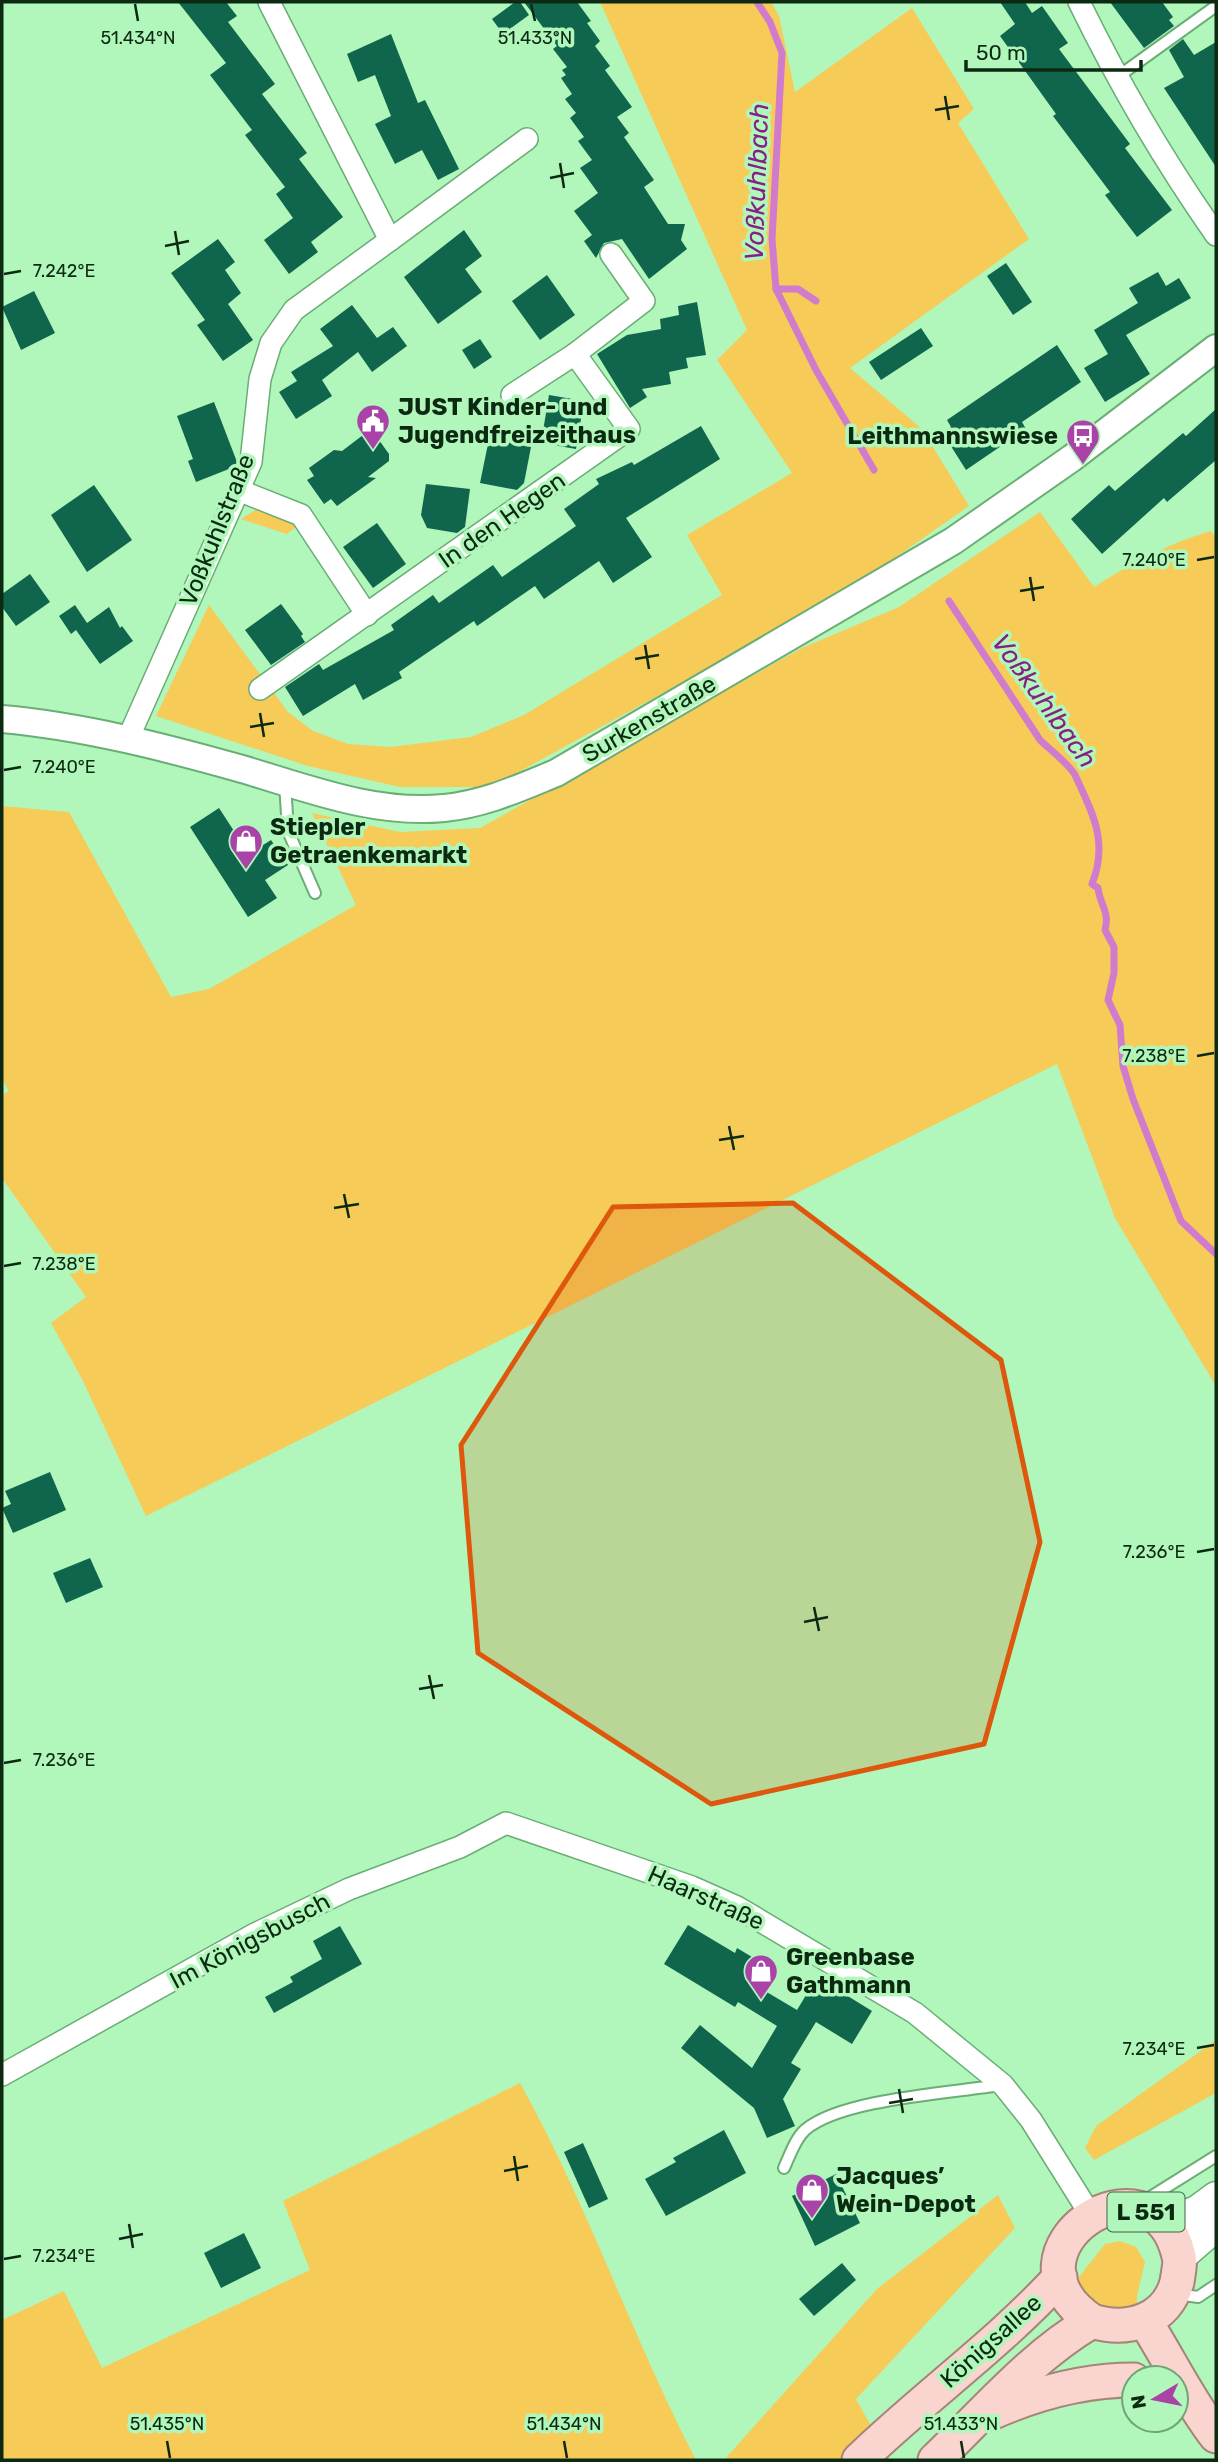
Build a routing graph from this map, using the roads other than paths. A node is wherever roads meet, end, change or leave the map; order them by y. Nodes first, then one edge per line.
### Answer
1 (269, 2) edge
2 (1079, 2) edge
3 (1216, 6) edge
4 (1116, 78) junction
5 (527, 139) dead end
6 (1216, 235) edge
7 (390, 240) junction
8 (611, 254) dead end
9 (1216, 348) edge
10 (575, 354) junction
11 (512, 395) dead end
12 (238, 490) junction
13 (367, 615) junction
14 (260, 688) dead end
15 (2, 719) edge
16 (127, 741) junction
17 (285, 782) junction
18 (315, 893) dead end
19 (506, 1823) joint
20 (2, 2075) edge
21 (1003, 2085) junction
22 (1216, 2156) edge
23 (785, 2168) dead end
24 (1216, 2197) edge
25 (1090, 2214) junction
26 (1131, 2214) junction
27 (1163, 2224) junction
28 (1216, 2226) edge
29 (1179, 2258) junction
30 (1060, 2276) junction
31 (1216, 2286) edge
32 (1160, 2304) junction
33 (1093, 2320) junction
34 (1120, 2381) edge
35 (1202, 2412) edge
36 (979, 2418) junction
37 (859, 2460) edge
38 (935, 2460) edge

1 - 7 street
2 - 4 street
3 - 4 lane
4 - 6 street
5 - 7 street, Voßkuhlstraße
7 - 12 street, Voßkuhlstraße
8 - 10 street
9 - 17 street, Surkenstraße
10 - 11 street
10 - 13 street, In den Hegen
12 - 13 street
12 - 16 street, Voßkuhlstraße
13 - 14 street, In den Hegen
15 - 16 street, Surkenstraße
16 - 17 street, Surkenstraße
17 - 18 lane
19 - 20 street, Im Königsbusch
19 - 21 street, Haarstraße
21 - 23 lane
21 - 25 street, Haarstraße
22 - 26 lane
24 - 27 main road, L 551
25 - 26 main road, L 551
25 - 30 main road, Königsallee / L 551
26 - 27 main road, L 551
26 - 30 lane
27 - 29 main road, L 551
28 - 29 main road, L 551
29 - 32 main road, L 551
30 - 33 main road, Königsallee
30 - 37 main road, Königsallee
31 - 32 lane
32 - 33 main road
32 - 35 main road
33 - 36 main road, Königsallee
34 - 36 main road, Königsallee
36 - 38 main road, Königsallee

